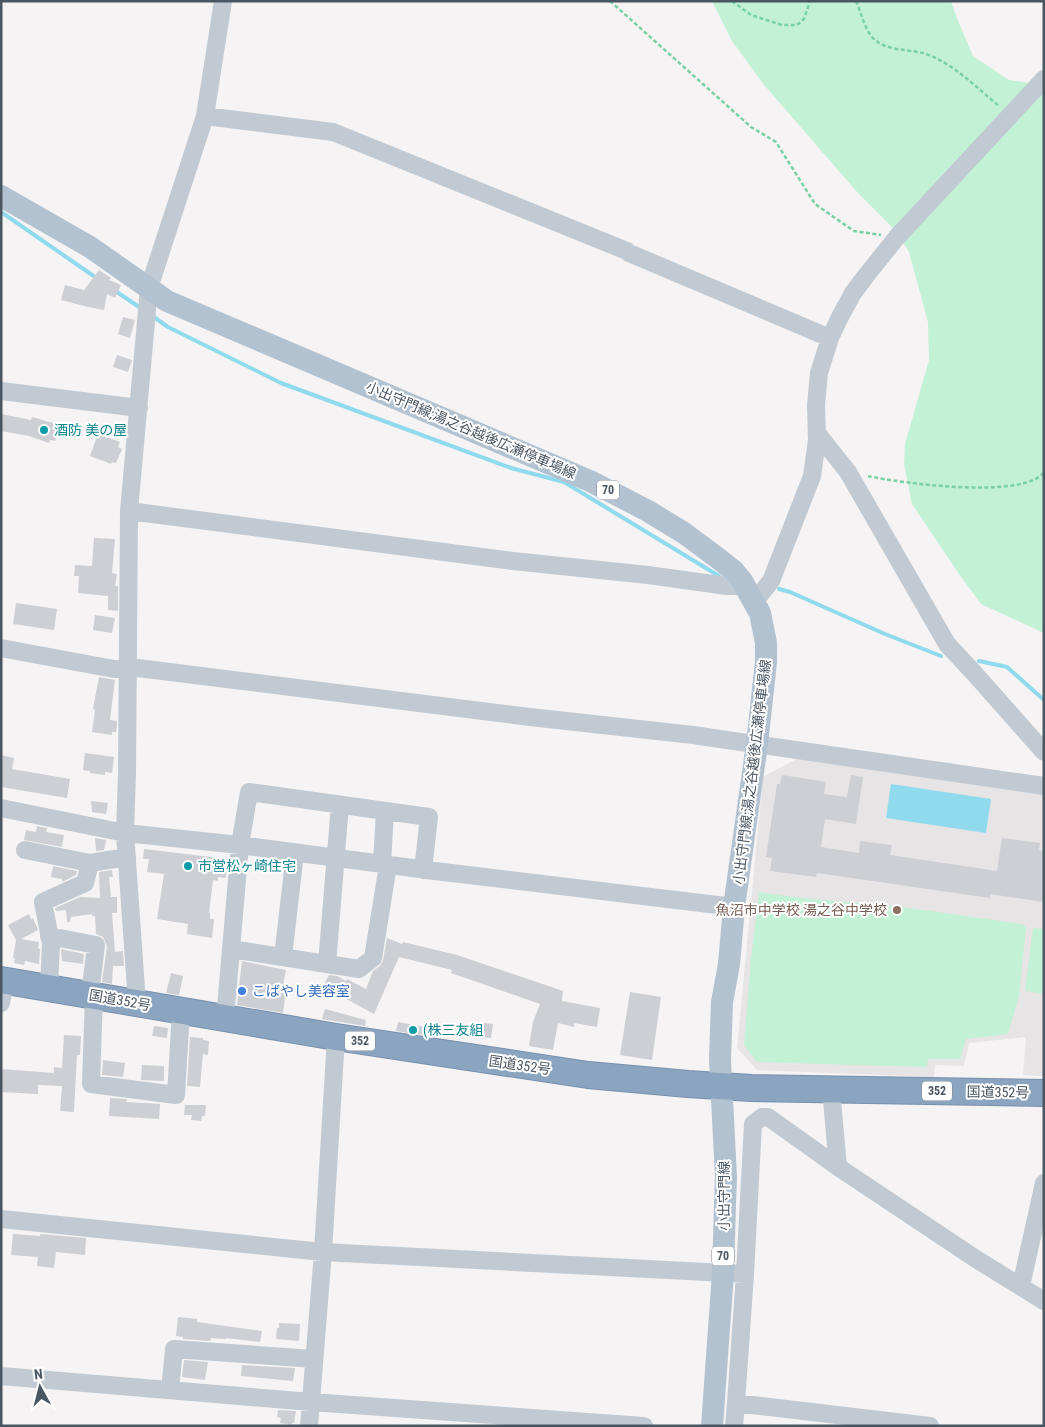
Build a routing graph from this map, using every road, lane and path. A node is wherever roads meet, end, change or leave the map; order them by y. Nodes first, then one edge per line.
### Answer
1 (223, 1) edge
2 (610, 1) edge
3 (732, 1) edge
4 (810, 1) edge
5 (856, 1) edge
6 (1044, 79) edge
7 (205, 116) junction
8 (1009, 116) junction
9 (1, 196) edge
10 (897, 237) junction
11 (149, 288) junction
12 (830, 338) junction
13 (1, 391) edge
14 (139, 408) junction
15 (817, 433) junction
16 (848, 472) junction
17 (1044, 472) edge
18 (129, 511) junction
19 (742, 581) junction
20 (754, 602) junction
21 (1, 648) edge
22 (127, 668) junction
23 (757, 744) junction
24 (1044, 752) edge
25 (1044, 786) edge
26 (340, 805) junction
27 (1, 808) edge
28 (385, 811) junction
29 (125, 833) junction
30 (240, 845) junction
31 (25, 850) dead end
32 (295, 853) junction
33 (127, 857) junction
34 (336, 858) junction
35 (90, 862) junction
36 (385, 865) junction
37 (423, 870) junction
38 (734, 907) junction
39 (49, 936) junction
40 (231, 949) junction
41 (283, 957) junction
42 (328, 964) junction
43 (2, 988) edge
44 (49, 988) junction
45 (92, 995) junction
46 (137, 1003) junction
47 (181, 1011) junction
48 (225, 1019) junction
49 (336, 1037) junction
50 (722, 1086) junction
51 (831, 1089) junction
52 (1044, 1093) edge
53 (838, 1167) junction
54 (1044, 1182) edge
55 (1, 1219) edge
56 (322, 1252) junction
57 (723, 1272) junction
58 (745, 1274) junction
59 (1021, 1286) junction
60 (1044, 1301) edge
61 (314, 1359) junction
62 (1, 1376) edge
63 (170, 1390) junction
64 (311, 1402) junction
65 (736, 1403) junction
66 (309, 1426) edge
67 (644, 1426) edge
68 (712, 1426) edge
69 (734, 1426) edge
70 (930, 1426) edge

1 - 7 street
2 - 10 path
3 - 4 path
5 - 8 path
6 - 8 street
7 - 11 street
7 - 12 street
8 - 10 street
9 - 11 main road, 小出守門線;湯之谷越後広瀬停車場線 / 70
10 - 12 street
11 - 14 street
11 - 19 main road, 小出守門線;湯之谷越後広瀬停車場線 / 70
12 - 15 street
13 - 14 street
14 - 18 street
15 - 16 street
15 - 20 street
16 - 17 path
16 - 24 street
18 - 19 street
18 - 22 street
19 - 20 main road, 小出守門線;湯之谷越後広瀬停車場線 / 70
20 - 23 main road, 小出守門線;湯之谷越後広瀬停車場線 / 70
21 - 22 street
22 - 23 street
22 - 29 street
23 - 25 street
23 - 38 main road, 小出守門線;湯之谷越後広瀬停車場線 / 70
26 - 28 street
26 - 30 street
26 - 34 street
27 - 29 street
28 - 36 street
28 - 37 street
29 - 30 street
29 - 33 street
30 - 32 street
30 - 40 street
31 - 35 street
32 - 34 street
32 - 41 street
33 - 35 street
33 - 46 street
34 - 36 street
34 - 42 street
35 - 39 street
36 - 37 street
36 - 42 street
37 - 38 street
38 - 50 main road, 小出守門線;湯之谷越後広瀬停車場線 / 70
39 - 44 street
39 - 45 street
40 - 41 street
40 - 48 street
41 - 42 street
43 - 44 highway, 国道352号 / 352
44 - 45 highway, 国道352号 / 352
45 - 46 highway, 国道352号 / 352
45 - 47 street
46 - 47 highway, 国道352号 / 352
47 - 48 highway, 国道352号 / 352
48 - 49 highway, 国道352号 / 352
49 - 50 highway, 国道352号 / 352
49 - 56 street
50 - 51 highway, 国道352号 / 352
50 - 57 main road, 小出守門線 / 70
51 - 52 highway, 国道352号 / 352
51 - 53 street
53 - 58 street
53 - 59 street
54 - 59 street
55 - 56 street
56 - 57 street
56 - 61 street
57 - 58 street
57 - 68 main road, 小出守門線 / 70
58 - 65 street
59 - 60 street
61 - 63 street
61 - 64 street
62 - 63 street
63 - 64 street
64 - 66 street
64 - 67 street
65 - 69 street
65 - 70 street

